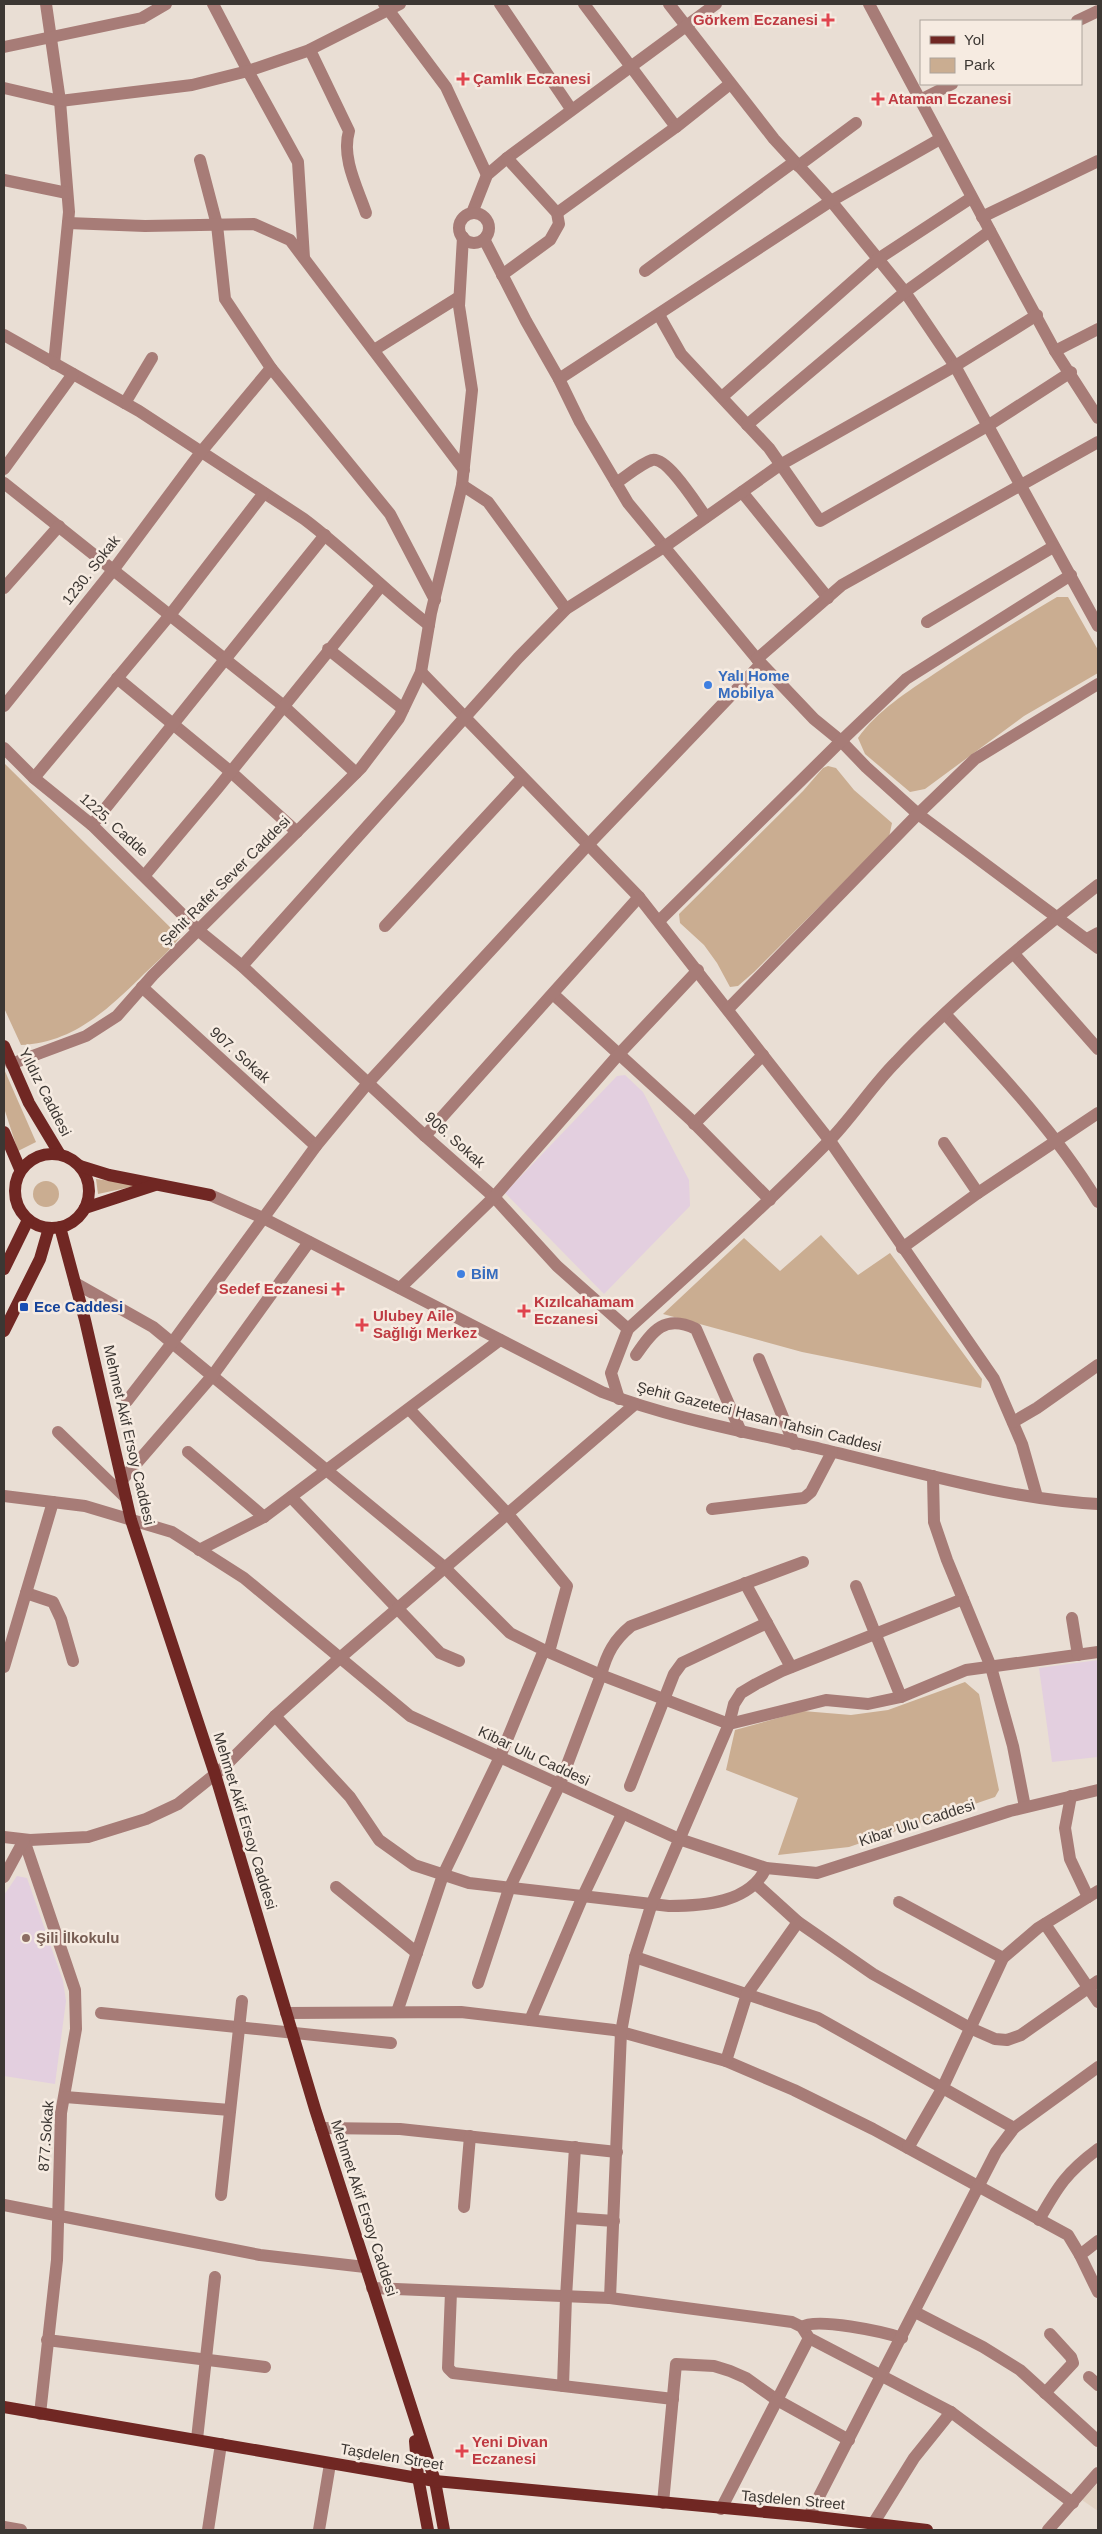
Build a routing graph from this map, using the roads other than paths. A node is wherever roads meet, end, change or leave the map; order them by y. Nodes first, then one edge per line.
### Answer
1 (46, 4) edge
2 (166, 4) edge
3 (213, 4) edge
4 (500, 4) edge
5 (584, 4) edge
6 (669, 4) edge
7 (716, 4) edge
8 (874, 5) edge
9 (391, 6) edge
10 (1098, 10) edge
11 (1079, 20) edge
12 (684, 26) junction
13 (51, 38) junction
14 (4, 47) edge
15 (310, 50) junction
16 (629, 67) junction
17 (248, 70) junction
18 (730, 84) junction
19 (950, 85) edge
20 (4, 88) edge
21 (920, 100) junction
22 (60, 101) junction
23 (571, 109) junction
24 (856, 123) dead end
25 (676, 127) junction
26 (940, 139) junction
27 (507, 158) junction
28 (200, 160) dead end
29 (1098, 161) edge
30 (796, 164) junction
31 (487, 175) junction
32 (4, 180) edge
33 (67, 193) junction
34 (972, 198) junction
35 (831, 201) junction
36 (472, 213) junction
37 (557, 213) junction
38 (366, 214) dead end
39 (982, 216) junction
40 (68, 223) junction
41 (217, 225) junction
42 (990, 231) junction
43 (463, 237) junction
44 (484, 239) junction
45 (304, 258) junction
46 (878, 258) junction
47 (645, 272) dead end
48 (502, 275) junction
49 (905, 292) junction
50 (459, 297) junction
51 (659, 315) junction
52 (1037, 315) junction
53 (1098, 329) edge
54 (6, 341) edge
55 (374, 350) junction
56 (1055, 351) junction
57 (152, 358) dead end
58 (54, 364) junction
59 (956, 366) junction
60 (271, 368) junction
61 (1071, 372) junction
62 (73, 374) junction
63 (559, 379) junction
64 (722, 397) junction
65 (125, 403) junction
66 (1098, 418) edge
67 (747, 425) junction
68 (989, 425) junction
69 (1098, 442) edge
70 (202, 452) junction
71 (780, 465) junction
72 (4, 469) edge
73 (464, 470) junction
74 (4, 483) edge
75 (616, 483) junction
76 (462, 485) junction
77 (1022, 486) junction
78 (742, 492) junction
79 (264, 493) junction
80 (706, 517) junction
81 (59, 526) junction
82 (325, 535) junction
83 (664, 547) junction
84 (1053, 547) junction
85 (114, 569) junction
86 (1071, 574) junction
87 (380, 586) junction
88 (4, 588) edge
89 (828, 598) junction
90 (435, 600) junction
91 (566, 609) junction
92 (1095, 611) edge
93 (170, 615) junction
94 (927, 622) dead end
95 (429, 625) junction
96 (1098, 626) edge
97 (328, 649) junction
98 (226, 660) junction
99 (759, 662) junction
100 (421, 672) junction
101 (117, 678) junction
102 (1098, 684) edge
103 (4, 706) edge
104 (283, 706) junction
105 (403, 709) junction
106 (465, 718) junction
107 (174, 724) junction
108 (841, 740) junction
109 (4, 748) edge
110 (231, 772) junction
111 (356, 773) junction
112 (34, 778) junction
113 (522, 778) junction
114 (918, 814) junction
115 (92, 825) junction
116 (298, 832) junction
117 (587, 846) junction
118 (144, 875) junction
119 (1098, 885) edge
120 (639, 897) junction
121 (1057, 918) junction
122 (659, 921) junction
123 (385, 926) dead end
124 (199, 931) junction
125 (1098, 932) edge
126 (1087, 940) junction
127 (1098, 948) edge
128 (1014, 954) junction
129 (242, 966) junction
130 (698, 970) junction
131 (142, 987) junction
132 (553, 994) junction
133 (728, 1009) junction
134 (946, 1014) junction
135 (1097, 1043) edge
136 (4, 1046) edge
137 (619, 1054) junction
138 (763, 1055) junction
139 (11, 1064) junction
140 (368, 1083) junction
141 (1098, 1113) edge
142 (694, 1124) junction
143 (4, 1132) edge
144 (426, 1136) junction
145 (830, 1141) junction
146 (1056, 1142) junction
147 (944, 1143) dead end
148 (316, 1146) junction
149 (58, 1153) junction
150 (80, 1166) junction
151 (20, 1169) junction
152 (157, 1184) junction
153 (978, 1193) junction
154 (210, 1195) joint
155 (494, 1197) junction
156 (770, 1200) junction
157 (1098, 1202) edge
158 (85, 1208) junction
159 (263, 1218) junction
160 (28, 1220) junction
161 (54, 1228) junction
162 (309, 1242) junction
163 (902, 1248) junction
164 (4, 1269) edge
165 (75, 1283) junction
166 (400, 1288) junction
167 (628, 1329) junction
168 (4, 1331) edge
169 (500, 1340) junction
170 (172, 1343) junction
171 (636, 1355) dead end
172 (759, 1359) dead end
173 (1098, 1365) edge
174 (212, 1375) junction
175 (619, 1399) junction
176 (127, 1401) dead end
177 (634, 1404) junction
178 (409, 1409) junction
179 (1013, 1422) junction
180 (58, 1432) dead end
181 (742, 1432) junction
182 (794, 1444) junction
183 (188, 1452) dead end
184 (832, 1452) junction
185 (325, 1472) junction
186 (934, 1476) junction
187 (122, 1480) junction
188 (4, 1496) edge
189 (291, 1497) junction
190 (1037, 1497) junction
191 (126, 1498) junction
192 (53, 1502) junction
193 (1098, 1504) edge
194 (712, 1509) dead end
195 (508, 1513) junction
196 (264, 1517) junction
197 (131, 1520) junction
198 (199, 1550) junction
199 (803, 1562) dead end
200 (444, 1567) junction
201 (745, 1583) junction
202 (856, 1586) dead end
203 (26, 1592) junction
204 (963, 1599) junction
205 (397, 1608) junction
206 (1072, 1618) dead end
207 (767, 1623) junction
208 (876, 1634) junction
209 (547, 1651) junction
210 (1098, 1652) edge
211 (1078, 1655) junction
212 (341, 1657) junction
213 (73, 1661) dead end
214 (460, 1661) dead end
215 (4, 1667) edge
216 (791, 1667) junction
217 (991, 1667) junction
218 (601, 1675) junction
219 (901, 1697) junction
220 (663, 1699) junction
221 (274, 1716) junction
222 (729, 1724) junction
223 (499, 1759) junction
224 (215, 1774) junction
225 (559, 1786) junction
226 (630, 1786) dead end
227 (1098, 1790) edge
228 (1071, 1796) junction
229 (1025, 1807) junction
230 (622, 1814) junction
231 (4, 1838) edge
232 (679, 1839) junction
233 (24, 1840) junction
234 (766, 1868) junction
235 (443, 1875) junction
236 (4, 1877) edge
237 (756, 1884) junction
238 (336, 1887) dead end
239 (509, 1889) junction
240 (1093, 1894) edge
241 (583, 1896) junction
242 (899, 1902) dead end
243 (652, 1903) junction
244 (798, 1922) junction
245 (1045, 1924) junction
246 (417, 1953) junction
247 (635, 1956) junction
248 (1004, 1958) junction
249 (478, 1984) dead end
250 (1093, 1984) edge
251 (747, 1994) junction
252 (242, 2001) dead end
253 (1098, 2002) edge
254 (397, 2012) junction
255 (101, 2013) dead end
256 (286, 2013) junction
257 (530, 2020) junction
258 (239, 2028) junction
259 (970, 2028) junction
260 (620, 2032) junction
261 (292, 2034) junction
262 (391, 2043) dead end
263 (726, 2061) junction
264 (1098, 2067) edge
265 (942, 2089) junction
266 (65, 2097) junction
267 (230, 2110) junction
268 (321, 2128) junction
269 (1014, 2128) junction
270 (470, 2136) junction
271 (575, 2148) junction
272 (908, 2148) junction
273 (1098, 2149) edge
274 (617, 2152) junction
275 (979, 2187) junction
276 (222, 2196) dead end
277 (4, 2205) edge
278 (464, 2207) dead end
279 (58, 2215) junction
280 (571, 2218) junction
281 (1039, 2220) junction
282 (614, 2221) junction
283 (1098, 2241) edge
284 (1080, 2255) junction
285 (365, 2267) junction
286 (215, 2277) dead end
287 (372, 2288) junction
288 (450, 2292) junction
289 (1098, 2292) edge
290 (566, 2296) junction
291 (610, 2298) junction
292 (915, 2312) junction
293 (806, 2333) junction
294 (1050, 2334) dead end
295 (902, 2338) junction
296 (47, 2340) junction
297 (206, 2360) junction
298 (265, 2367) dead end
299 (882, 2376) junction
300 (563, 2386) junction
301 (1045, 2393) junction
302 (673, 2399) junction
303 (777, 2400) junction
304 (4, 2407) edge
305 (951, 2412) junction
306 (40, 2414) junction
307 (414, 2421) junction
308 (197, 2439) junction
309 (849, 2440) junction
310 (1098, 2441) edge
311 (221, 2444) junction
312 (330, 2464) junction
313 (1098, 2474) edge
314 (418, 2477) junction
315 (435, 2480) junction
316 (663, 2503) junction
317 (1073, 2503) junction
318 (721, 2509) junction
319 (810, 2516) junction
320 (873, 2524) junction
321 (4, 2527) edge
322 (21, 2530) edge
323 (208, 2530) edge
324 (320, 2530) edge
325 (428, 2530) edge
326 (444, 2530) edge
327 (927, 2530) edge
328 (1048, 2530) edge

1 - 13 street
2 - 13 street
3 - 17 street
4 - 23 street
5 - 16 street
6 - 12 street
7 - 12 street
8 - 21 street
9 - 15 street
9 - 31 street
10 - 11 street
12 - 16 street
12 - 18 street
13 - 14 street
13 - 22 street
15 - 17 street
15 - 38 street
16 - 23 street
16 - 25 street
17 - 22 street
17 - 45 street
18 - 25 street
18 - 30 street
19 - 21 street
20 - 22 street
21 - 26 street
22 - 33 street
23 - 27 street
24 - 30 street
25 - 37 street
26 - 34 street
26 - 35 street
27 - 31 street
27 - 37 street
28 - 41 street
29 - 39 street
30 - 35 street
30 - 47 street
31 - 36 street
32 - 33 street
33 - 40 street
34 - 39 street
34 - 46 street
35 - 46 street
35 - 51 street
36 - 43 street
36 - 44 street
37 - 48 street
39 - 42 street
40 - 41 street
40 - 58 street
41 - 45 street
41 - 60 street
42 - 49 street
42 - 52 street
43 - 44 street
43 - 50 street, Şehit Rafet Sever Caddesi
44 - 48 street
45 - 55 street
46 - 49 street
46 - 64 street
48 - 63 street
49 - 59 street
49 - 67 street
50 - 55 street
50 - 73 street, Şehit Rafet Sever Caddesi
51 - 63 street
51 - 64 street
52 - 56 street
52 - 59 street
53 - 56 street
54 - 58 street
55 - 73 street
56 - 61 street
57 - 65 street
58 - 62 street
59 - 68 street
59 - 71 street
60 - 70 street, 1230. Sokak
60 - 90 street
61 - 66 street
61 - 68 street
62 - 65 street
62 - 72 street
63 - 75 street
64 - 67 street
65 - 70 street
67 - 71 street
68 - 71 street
68 - 77 street
69 - 77 street
70 - 79 street
70 - 85 street, 1230. Sokak
71 - 78 street
73 - 76 street, Şehit Rafet Sever Caddesi
74 - 81 street
75 - 80 street
75 - 83 street
76 - 90 street, Şehit Rafet Sever Caddesi
76 - 91 street
77 - 84 street
77 - 89 street
78 - 80 street
78 - 89 street
79 - 82 street
79 - 93 street
80 - 83 street
81 - 85 street
81 - 88 street
82 - 87 street
82 - 98 street
83 - 91 street
83 - 99 street
84 - 86 street
84 - 94 street
85 - 93 street
85 - 103 street, 1230. Sokak
86 - 92 street
86 - 108 street
87 - 95 street
87 - 97 street
89 - 99 street
90 - 95 street, Şehit Rafet Sever Caddesi
91 - 106 street
92 - 96 street
93 - 98 street
93 - 101 street
95 - 100 street, Şehit Rafet Sever Caddesi
97 - 104 street
97 - 105 street
98 - 104 street
98 - 107 street
99 - 108 street
99 - 117 street
100 - 105 street, Şehit Rafet Sever Caddesi
100 - 106 street
101 - 107 street
101 - 112 street
102 - 114 street
104 - 110 street
104 - 111 street
105 - 111 street, Şehit Rafet Sever Caddesi
106 - 113 street
106 - 129 street
107 - 110 street
107 - 115 street
108 - 114 street
108 - 122 street
109 - 112 street, 1225. Cadde
110 - 116 street
110 - 118 street
111 - 116 street, Şehit Rafet Sever Caddesi
112 - 115 street, 1225. Cadde
113 - 117 street
113 - 123 street
114 - 121 street
114 - 133 street
115 - 118 street, 1225. Cadde
116 - 124 street, Şehit Rafet Sever Caddesi
117 - 120 street
117 - 140 street
118 - 124 street, 1225. Cadde
119 - 121 street
120 - 122 street
120 - 132 street
121 - 126 street
121 - 128 street
122 - 130 street
124 - 129 street, 906. Sokak
124 - 131 street, Şehit Rafet Sever Caddesi
125 - 126 street
126 - 127 street
128 - 134 street
128 - 135 street
129 - 140 street, 906. Sokak
130 - 133 street
130 - 137 street
131 - 139 street, Şehit Rafet Sever Caddesi
131 - 148 street, 907. Sokak
132 - 137 street
132 - 144 street
133 - 138 street
134 - 145 street
134 - 146 street
136 - 139 main road, Yıldız Caddesi
137 - 142 street
137 - 155 street
138 - 142 street
138 - 145 street
139 - 149 main road, Yıldız Caddesi
140 - 144 street, 906. Sokak
140 - 148 street
141 - 146 street
142 - 156 street
143 - 151 main road
144 - 155 street, 906. Sokak
145 - 156 street
145 - 163 street
146 - 153 street
146 - 157 street
147 - 153 street
148 - 159 street
149 - 150 main road, Yıldız Caddesi
149 - 151 main road, Yıldız Caddesi
150 - 152 main road, Şehit Gazeteci Hasan Tahsin Caddesi
150 - 158 main road
151 - 160 main road
152 - 154 main road, Şehit Gazeteci Hasan Tahsin Caddesi
152 - 158 main road
153 - 163 street
154 - 159 street, Şehit Gazeteci Hasan Tahsin Caddesi
155 - 166 street
155 - 167 street, 906. Sokak
156 - 167 street
158 - 161 main road
159 - 162 street, Şehit Gazeteci Hasan Tahsin Caddesi
159 - 170 street
160 - 161 main road
160 - 164 main road
161 - 165 main road, Mehmet Akif Ersoy Caddesi
161 - 168 main road
162 - 166 street, Şehit Gazeteci Hasan Tahsin Caddesi
162 - 174 street
163 - 179 street
165 - 170 street
165 - 187 main road, Mehmet Akif Ersoy Caddesi
166 - 169 street, Şehit Gazeteci Hasan Tahsin Caddesi
167 - 175 street
169 - 175 street, Şehit Gazeteci Hasan Tahsin Caddesi
169 - 178 street
170 - 174 street
170 - 176 street
171 - 181 street
172 - 182 street
173 - 179 street
174 - 185 street
174 - 187 street
175 - 177 street, Şehit Gazeteci Hasan Tahsin Caddesi
177 - 181 street, Şehit Gazeteci Hasan Tahsin Caddesi
177 - 195 street
178 - 185 street
178 - 195 street
179 - 190 street
180 - 191 street
181 - 182 street, Şehit Gazeteci Hasan Tahsin Caddesi
182 - 184 street, Şehit Gazeteci Hasan Tahsin Caddesi
183 - 196 street
184 - 186 street, Şehit Gazeteci Hasan Tahsin Caddesi
184 - 194 street
185 - 189 street
185 - 200 street
186 - 190 street, Şehit Gazeteci Hasan Tahsin Caddesi
186 - 204 street
187 - 191 main road, Mehmet Akif Ersoy Caddesi
188 - 192 street, Kibar Ulu Caddesi
189 - 196 street
189 - 205 street
190 - 193 street, Şehit Gazeteci Hasan Tahsin Caddesi
191 - 197 main road, Mehmet Akif Ersoy Caddesi
192 - 197 street, Kibar Ulu Caddesi
192 - 203 street
195 - 200 street
195 - 209 street
196 - 198 street
197 - 198 street, Kibar Ulu Caddesi
197 - 224 main road, Mehmet Akif Ersoy Caddesi
198 - 212 street, Kibar Ulu Caddesi
199 - 201 street
200 - 205 street
200 - 209 street
201 - 207 street
201 - 218 street
202 - 208 street
203 - 213 street
203 - 215 street
204 - 208 street
204 - 217 street
205 - 212 street
205 - 214 street
206 - 211 street
207 - 216 street
207 - 220 street
208 - 216 street
208 - 219 street
209 - 218 street
209 - 223 street
210 - 211 street
211 - 217 street
212 - 221 street
212 - 223 street, Kibar Ulu Caddesi
216 - 222 street
217 - 219 street
217 - 229 street
218 - 220 street
218 - 225 street
219 - 222 street
220 - 222 street
220 - 226 street
221 - 224 street
221 - 235 street
222 - 232 street
223 - 225 street, Kibar Ulu Caddesi
223 - 235 street
224 - 233 street
224 - 256 main road, Mehmet Akif Ersoy Caddesi
225 - 230 street, Kibar Ulu Caddesi
225 - 239 street
227 - 228 street, Kibar Ulu Caddesi
228 - 229 street, Kibar Ulu Caddesi
228 - 240 street
229 - 234 street, Kibar Ulu Caddesi
230 - 232 street, Kibar Ulu Caddesi
230 - 241 street
231 - 233 street
232 - 234 street, Kibar Ulu Caddesi
232 - 243 street
233 - 236 street
233 - 266 street, 877.Sokak
234 - 237 street
235 - 239 street
235 - 246 street
237 - 243 street
237 - 244 street
238 - 246 street
239 - 241 street
239 - 249 street
240 - 245 street
241 - 243 street
241 - 257 street
242 - 248 street
243 - 247 street
244 - 251 street
244 - 259 street
245 - 248 street
245 - 250 street
246 - 254 street
247 - 251 street
247 - 260 street
248 - 259 street
250 - 253 street
250 - 259 street
251 - 263 street
251 - 265 street
252 - 258 street
254 - 256 street
254 - 257 street
255 - 258 street
256 - 261 main road, Mehmet Akif Ersoy Caddesi
257 - 260 street
258 - 261 street
258 - 267 street
259 - 265 street
260 - 263 street
260 - 274 street
261 - 262 street
261 - 268 main road, Mehmet Akif Ersoy Caddesi
263 - 272 street
264 - 269 street
265 - 269 street
265 - 272 street
266 - 267 street
266 - 279 street, 877.Sokak
267 - 276 street
268 - 270 street
268 - 285 main road, Mehmet Akif Ersoy Caddesi
269 - 275 street
270 - 271 street
270 - 278 street
271 - 274 street
271 - 280 street
272 - 275 street
273 - 281 street
274 - 282 street
275 - 281 street
275 - 292 street
277 - 279 street
279 - 285 street
279 - 296 street, 877.Sokak
280 - 282 street
280 - 290 street
281 - 284 street
282 - 291 street
283 - 284 street
284 - 289 street
285 - 287 main road, Mehmet Akif Ersoy Caddesi
286 - 297 street
287 - 288 street
287 - 307 main road, Mehmet Akif Ersoy Caddesi
288 - 290 street
288 - 300 street
290 - 291 street
290 - 300 street
291 - 293 street
292 - 295 street
292 - 301 street
293 - 295 street
293 - 299 street
293 - 303 street
294 - 301 street
295 - 299 street
296 - 297 street
296 - 306 street, 877.Sokak
297 - 298 street
297 - 308 street
299 - 305 street
299 - 309 street
300 - 302 street
301 - 310 street
302 - 303 street
302 - 316 street
303 - 309 street
303 - 318 street
304 - 306 main road, Taşdelen Street
305 - 317 street
305 - 320 street
306 - 308 main road, Taşdelen Street
307 - 314 main road, Mehmet Akif Ersoy Caddesi
307 - 315 main road, Mehmet Akif Ersoy Caddesi
308 - 311 main road, Taşdelen Street
309 - 319 street
311 - 312 main road, Taşdelen Street
311 - 323 street
312 - 314 main road, Taşdelen Street
312 - 324 street
313 - 317 street
314 - 315 main road, Taşdelen Street
314 - 325 main road, Mehmet Akif Ersoy Caddesi
315 - 316 main road, Taşdelen Street
315 - 326 main road, Mehmet Akif Ersoy Caddesi
316 - 318 main road, Taşdelen Street
317 - 328 street
318 - 319 main road, Taşdelen Street
319 - 320 main road, Taşdelen Street
320 - 327 main road, Taşdelen Street
321 - 322 street

